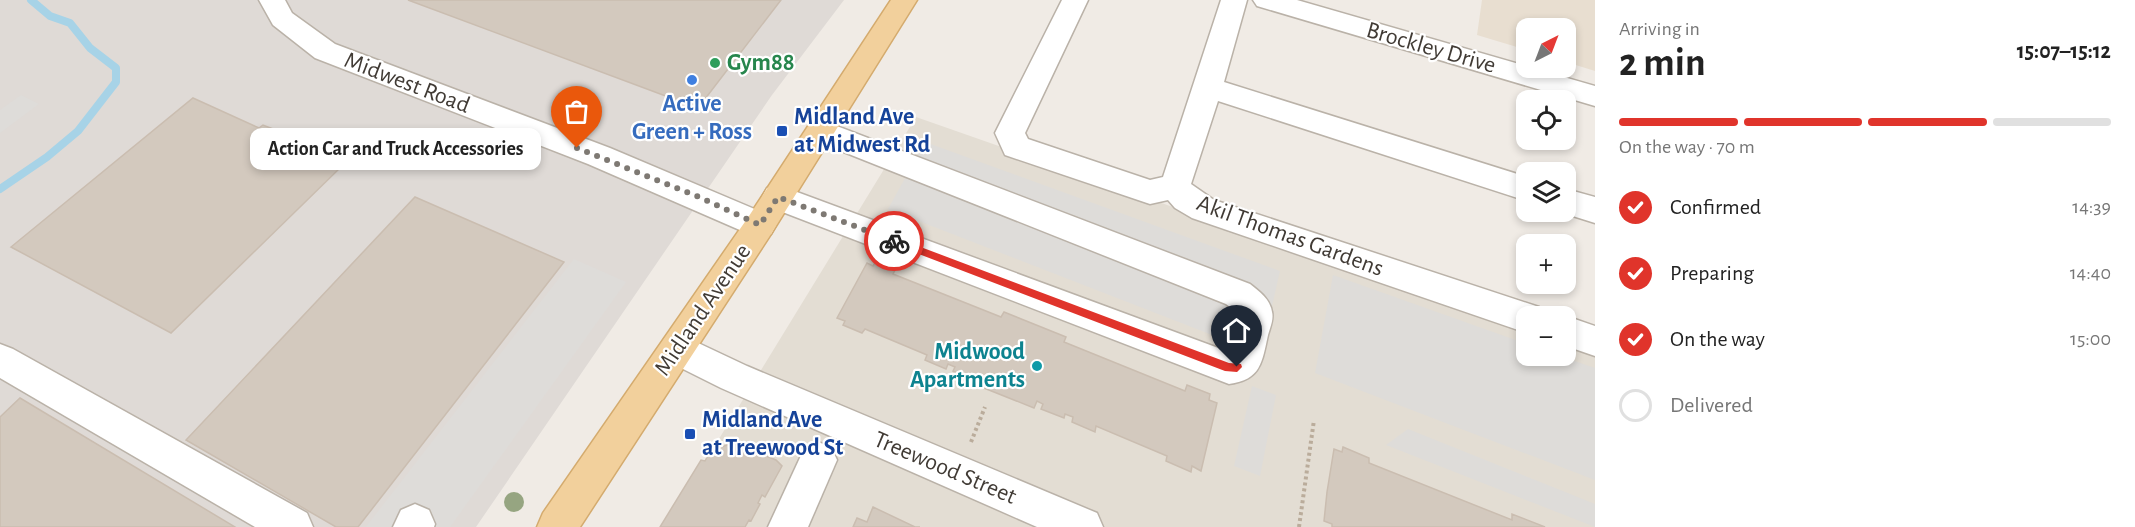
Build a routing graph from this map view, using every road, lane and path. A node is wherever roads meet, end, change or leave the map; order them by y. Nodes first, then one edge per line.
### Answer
1 (272, 0) edge
2 (904, 0) edge
3 (1075, 0) edge
4 (1234, 0) edge
5 (1266, 0) edge
6 (1208, 87) junction
7 (1595, 96) edge
8 (820, 130) junction
9 (1516, 185) edge
10 (1175, 187) junction
11 (778, 197) junction
12 (1576, 204) edge
13 (1595, 210) edge
14 (760, 225) junction
15 (1516, 314) edge
16 (1576, 335) edge
17 (1595, 341) edge
18 (677, 349) junction
19 (0, 360) edge
20 (1314, 420) dead end
21 (818, 460) dead end
22 (293, 527) edge
23 (557, 527) edge
24 (788, 527) edge
25 (1083, 527) edge
26 (1299, 527) edge

1 - 14 street, Midwest Road
2 - 8 main road, Midland Avenue
3 - 10 street
4 - 6 street, Akil Thomas Gardens
5 - 7 street, Brockley Drive
6 - 9 street
6 - 10 street, Akil Thomas Gardens
8 - 11 main road, Midland Avenue
8 - 11 street
10 - 15 street, Akil Thomas Gardens
11 - 14 main road, Midland Avenue
12 - 13 street
14 - 18 main road, Midland Avenue
16 - 17 street
18 - 23 main road, Midland Avenue
18 - 25 street, Treewood Street
19 - 22 street
20 - 26 path
21 - 24 street

